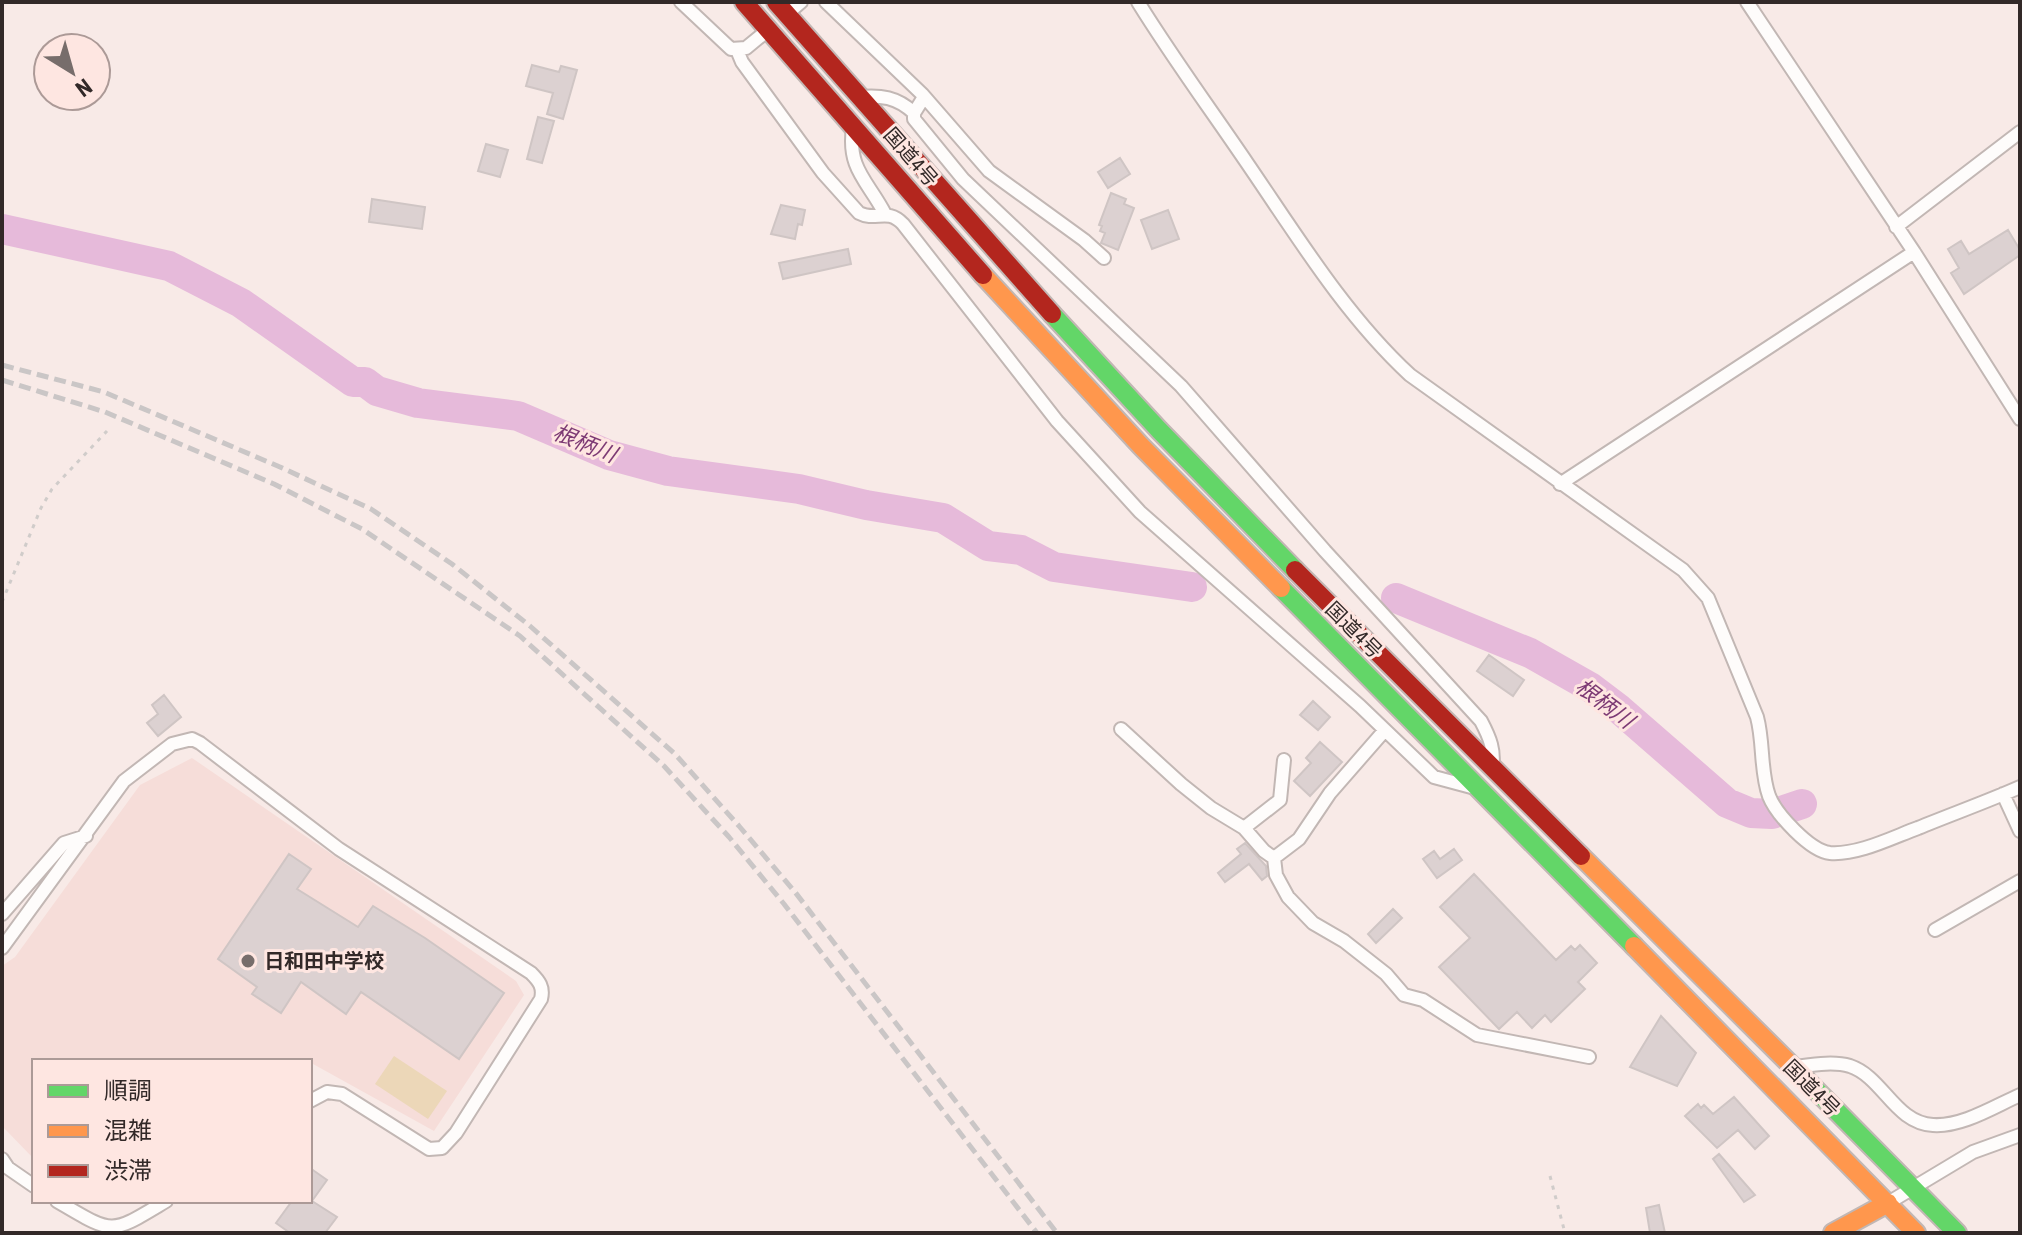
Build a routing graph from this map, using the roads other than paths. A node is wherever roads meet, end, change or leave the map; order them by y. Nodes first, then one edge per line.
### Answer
1 (681, 2) edge
2 (744, 2) edge
3 (826, 2) edge
4 (1138, 2) edge
5 (1747, 2) edge
6 (788, 6) edge
7 (768, 30) junction
8 (737, 50) junction
9 (859, 97) junction
10 (924, 97) junction
11 (914, 113) junction
12 (853, 128) junction
13 (2020, 132) edge
14 (885, 214) junction
15 (1896, 227) junction
16 (1914, 252) junction
17 (1104, 258) dead end
18 (2020, 419) edge
19 (1560, 484) junction
20 (1121, 729) dead end
21 (1385, 730) junction
22 (1284, 760) dead end
23 (1492, 769) junction
24 (2020, 787) edge
25 (1477, 788) junction
26 (2003, 794) junction
27 (1244, 828) junction
28 (2020, 831) edge
29 (86, 836) junction
30 (1274, 858) junction
31 (2020, 881) edge
32 (2, 914) edge
33 (1935, 930) dead end
34 (2, 948) edge
35 (1589, 1057) dead end
36 (1791, 1067) junction
37 (2020, 1095) edge
38 (312, 1100) edge
39 (2020, 1135) edge
40 (2, 1159) edge
41 (32, 1185) edge
42 (1912, 1188) junction
43 (60, 1203) edge
44 (163, 1203) edge
45 (1888, 1203) junction
46 (1833, 1233) edge
47 (1916, 1233) edge
48 (1957, 1233) edge

1 - 8 street
2 - 7 main road, 国道4号
3 - 10 street
4 - 19 street
5 - 15 street
6 - 9 main road, 国道4号
7 - 8 street
7 - 12 main road, 国道4号
8 - 14 street
9 - 11 street
9 - 23 main road, 国道4号
10 - 11 street
10 - 17 street
11 - 23 street
12 - 14 street
12 - 25 main road, 国道4号
13 - 15 street
14 - 21 street
15 - 16 street
16 - 18 street
16 - 19 street
19 - 26 street
20 - 27 street
21 - 25 street
21 - 30 street
22 - 27 street
23 - 36 main road, 国道4号
24 - 26 street
25 - 45 main road, 国道4号
26 - 28 street
27 - 30 street
29 - 32 street
29 - 34 street
29 - 38 street
30 - 35 street
31 - 33 street
36 - 37 street
36 - 42 main road, 国道4号
39 - 42 street
40 - 41 street
42 - 45 street
42 - 48 main road, 国道4号
43 - 44 street
45 - 46 main road
45 - 47 main road, 国道4号

